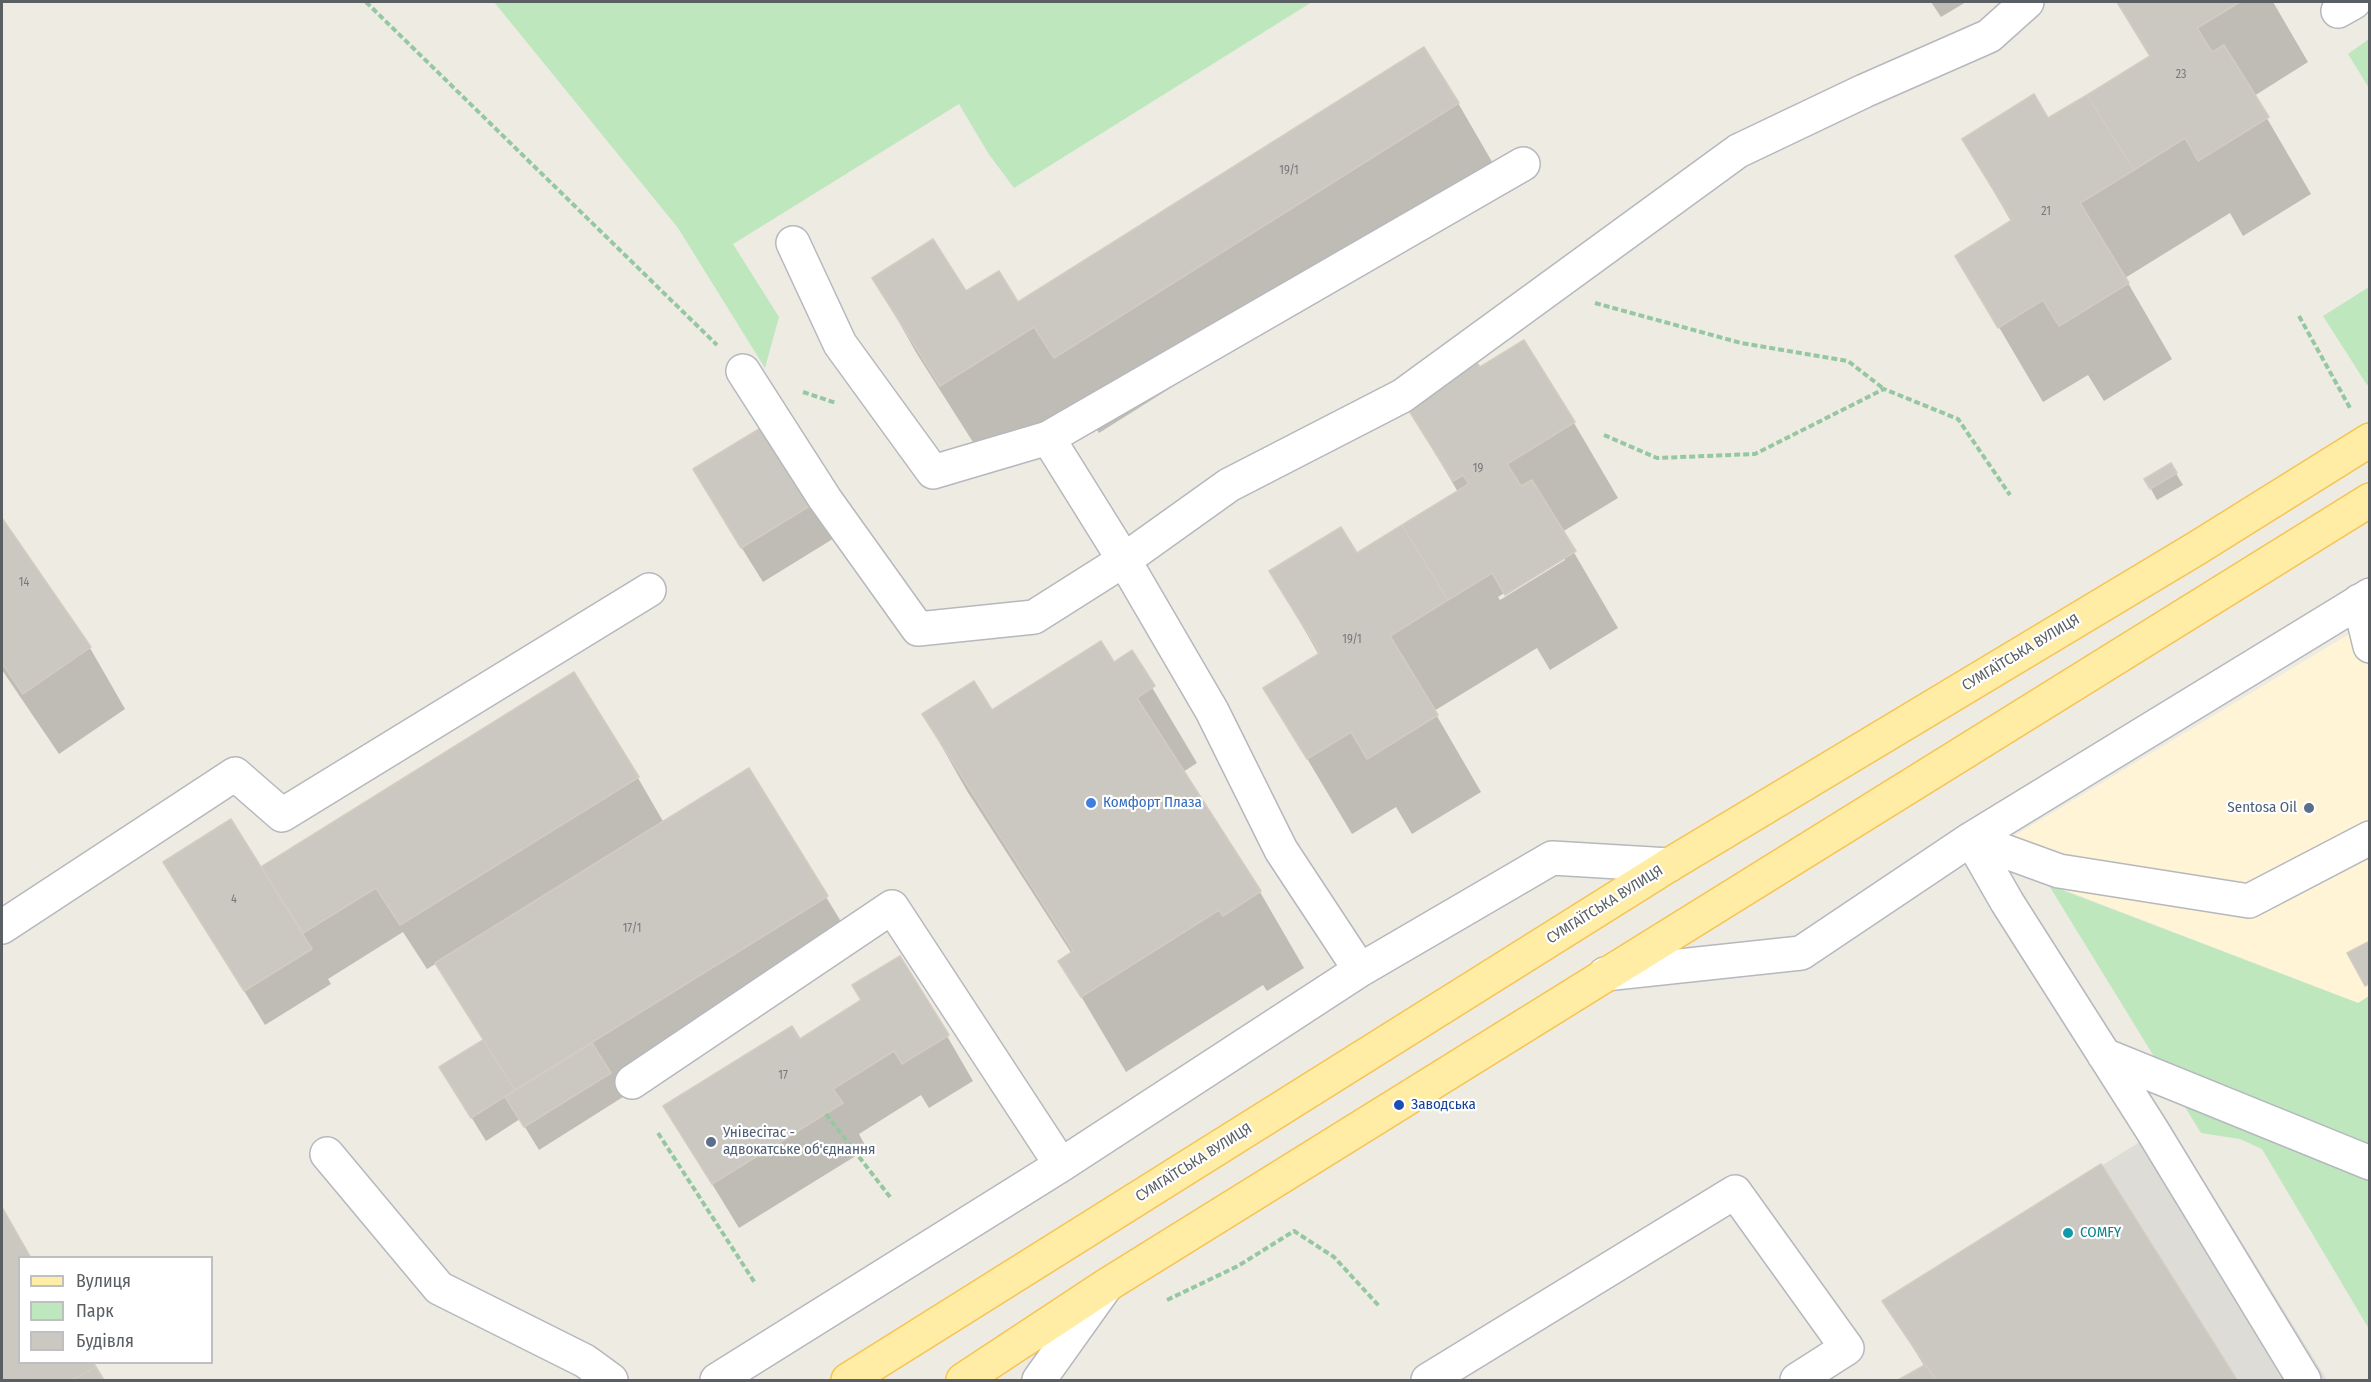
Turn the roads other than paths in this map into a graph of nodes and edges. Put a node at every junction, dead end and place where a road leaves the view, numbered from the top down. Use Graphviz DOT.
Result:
graph roads {
  1 [pos="2027,2"];
  2 [pos="1523,164"];
  3 [pos="793,243"];
  4 [pos="743,371"];
  5 [pos="1048,438"];
  6 [pos="2370,440"];
  7 [pos="2370,500"];
  8 [pos="1125,560"];
  9 [pos="649,590"];
  10 [pos="2364,598"];
  11 [pos="2370,646"];
  12 [pos="2370,838"];
  13 [pos="1971,839"];
  14 [pos="1669,865"];
  15 [pos="2,927"];
  16 [pos="1360,970"];
  17 [pos="1605,974"];
  18 [pos="2104,1054"];
  19 [pos="632,1082"];
  20 [pos="327,1154"];
  21 [pos="2370,1163"];
  22 [pos="1060,1165"];
  23 [pos="1107,1285"];
  24 [pos="611,1380"];
  25 [pos="717,1380"];
  26 [pos="848,1380"];
  27 [pos="963,1380"];
  28 [pos="1039,1380"];
  29 [pos="1428,1380"];
  30 [pos="1797,1380"];
  31 [pos="2304,1380"];
  1 -- 8 [label="lane"];
  2 -- 5 [label="lane"];
  3 -- 5 [label="lane"];
  4 -- 8 [label="lane"];
  5 -- 8 [label="lane"];
  6 -- 14 [label="main road, СУМГАЇТСЬКА ВУЛИЦЯ"];
  7 -- 17 [label="main road"];
  8 -- 16 [label="lane"];
  9 -- 15 [label="lane"];
  10 -- 11 [label="lane"];
  10 -- 13 [label="lane"];
  12 -- 13 [label="lane"];
  13 -- 17 [label="lane"];
  13 -- 18 [label="lane"];
  14 -- 16 [label="lane"];
  14 -- 26 [label="main road, СУМГАЇТСЬКА ВУЛИЦЯ"];
  16 -- 22 [label="lane"];
  17 -- 23 [label="main road"];
  18 -- 21 [label="lane"];
  18 -- 31 [label="lane"];
  19 -- 22 [label="lane"];
  20 -- 24 [label="lane"];
  22 -- 25 [label="lane"];
  23 -- 27 [label="main road"];
  23 -- 28 [label="lane"];
  29 -- 30 [label="lane"];
}
